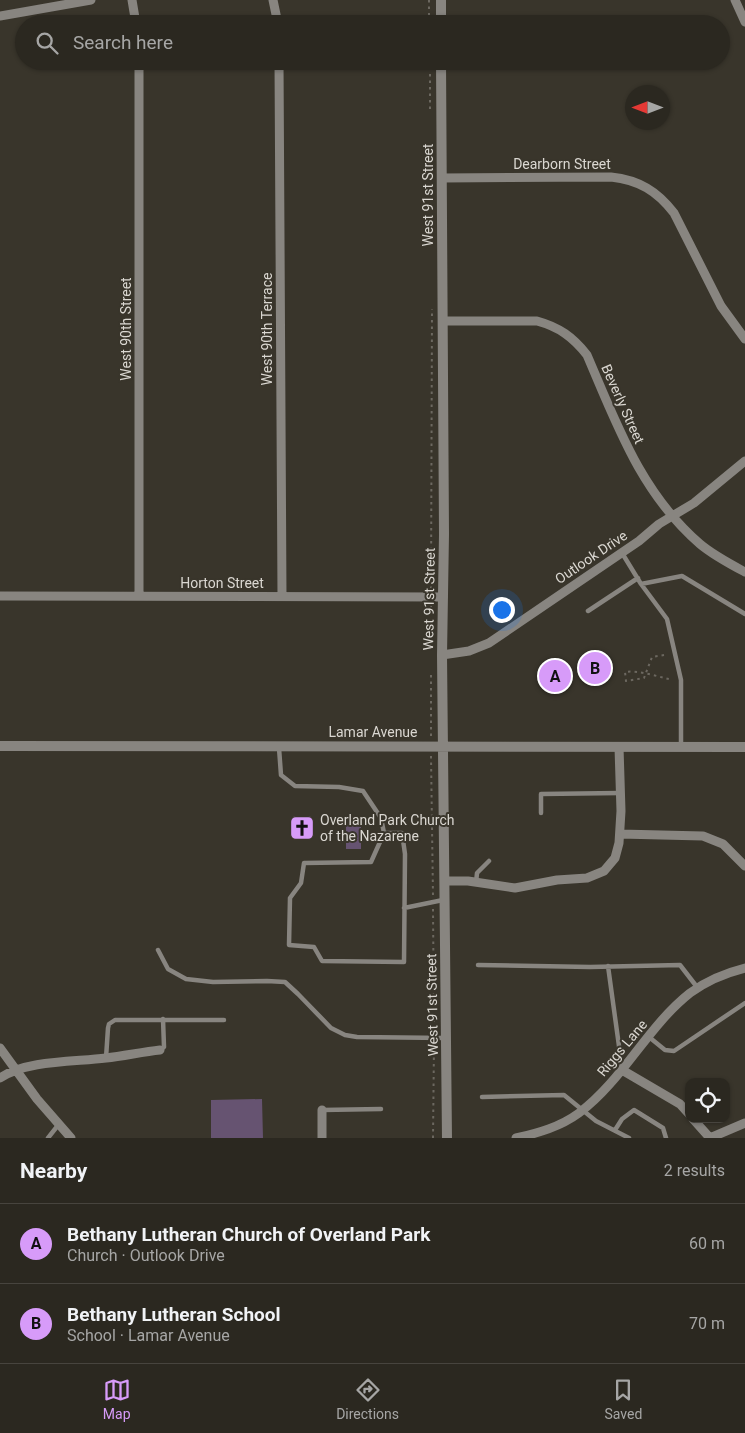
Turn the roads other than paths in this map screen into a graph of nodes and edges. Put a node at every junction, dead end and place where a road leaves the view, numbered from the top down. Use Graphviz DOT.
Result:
graph roads {
  1 [pos="91,0"];
  2 [pos="132,0"];
  3 [pos="273,0"];
  4 [pos="441,0"];
  5 [pos="735,0"];
  6 [pos="134,15"];
  7 [pos="276,15"];
  8 [pos="441,15"];
  9 [pos="0,16"];
  10 [pos="745,22"];
  11 [pos="140,70"];
  12 [pos="279,70"];
  13 [pos="441,70"];
  14 [pos="442,178"];
  15 [pos="443,321"];
  16 [pos="745,339"];
  17 [pos="745,461"];
  18 [pos="674,516"];
  19 [pos="622,553"];
  20 [pos="745,572"];
  21 [pos="638,578"];
  22 [pos="641,584"];
  23 [pos="0,596"];
  24 [pos="138,596"];
  25 [pos="282,596"];
  26 [pos="443,597"];
  27 [pos="588,610"];
  28 [pos="745,614"];
  29 [pos="442,655"];
  30 [pos="0,746"];
  31 [pos="279,746"];
  32 [pos="444,746"];
  33 [pos="619,747"];
  34 [pos="681,747"];
  35 [pos="745,747"];
  36 [pos="620,793"];
  37 [pos="541,813"];
  38 [pos="384,833"];
  39 [pos="620,834"];
  40 [pos="489,861"];
  41 [pos="745,866"];
  42 [pos="444,881"];
  43 [pos="476,883"];
  44 [pos="445,899"];
  45 [pos="404,908"];
  46 [pos="158,950"];
  47 [pos="478,965"];
  48 [pos="608,966"];
  49 [pos="745,968"];
  50 [pos="698,988"];
  51 [pos="745,1004"];
  52 [pos="163,1019"];
  53 [pos="224,1020"];
  54 [pos="649,1037"];
  55 [pos="446,1038"];
  56 [pos="0,1048"];
  57 [pos="160,1050"];
  58 [pos="106,1058"];
  59 [pos="16,1070"];
  60 [pos="622,1070"];
  61 [pos="0,1078"];
  62 [pos="482,1097"];
  63 [pos="382,1109"];
  64 [pos="322,1110"];
  65 [pos="582,1110"];
  66 [pos="685,1110"];
  67 [pos="697,1123"];
  68 [pos="745,1123"];
  69 [pos="59,1124"];
  70 [pos="615,1130"];
  71 [pos="530,1136"];
  72 [pos="48,1138"];
  73 [pos="71,1138"];
  74 [pos="322,1138"];
  75 [pos="447,1138"];
  76 [pos="516,1138"];
  77 [pos="629,1138"];
  78 [pos="666,1138"];
  79 [pos="710,1138"];
  1 -- 9 [label="street"];
  2 -- 6 [label="street"];
  3 -- 7 [label="street"];
  4 -- 8 [label="street"];
  5 -- 10 [label="street"];
  11 -- 24 [label="street, West 90th Street"];
  12 -- 25 [label="street, West 90th Terrace"];
  13 -- 14 [label="street, West 91st Street"];
  14 -- 15 [label="street, West 91st Street"];
  14 -- 16 [label="street, Dearborn Street"];
  15 -- 18 [label="street, Beverly Street"];
  15 -- 26 [label="street, West 91st Street"];
  17 -- 18 [label="street, Outlook Drive"];
  18 -- 19 [label="street, Outlook Drive"];
  18 -- 20 [label="street, Beverly Street"];
  19 -- 21 [label="lane"];
  19 -- 29 [label="street, Outlook Drive"];
  21 -- 22 [label="lane"];
  21 -- 27 [label="lane"];
  22 -- 28 [label="lane"];
  22 -- 34 [label="lane"];
  23 -- 24 [label="street, Horton Street"];
  24 -- 25 [label="street, Horton Street"];
  25 -- 26 [label="street, Horton Street"];
  26 -- 29 [label="street, West 91st Street"];
  29 -- 32 [label="street, West 91st Street"];
  30 -- 31 [label="street, Lamar Avenue"];
  31 -- 32 [label="street, Lamar Avenue"];
  31 -- 38 [label="lane"];
  32 -- 33 [label="street, Lamar Avenue"];
  32 -- 42 [label="street, West 91st Street"];
  33 -- 34 [label="street, Lamar Avenue"];
  33 -- 36 [label="street"];
  34 -- 35 [label="street, Lamar Avenue"];
  36 -- 37 [label="lane"];
  36 -- 39 [label="street"];
  38 -- 45 [label="lane"];
  38 -- 45 [label="lane"];
  39 -- 41 [label="street"];
  39 -- 43 [label="street"];
  40 -- 43 [label="lane"];
  42 -- 43 [label="street"];
  42 -- 44 [label="street, West 91st Street"];
  44 -- 45 [label="lane"];
  44 -- 55 [label="street, West 91st Street"];
  46 -- 55 [label="lane"];
  47 -- 48 [label="lane"];
  48 -- 50 [label="lane"];
  48 -- 60 [label="lane"];
  49 -- 50 [label="street, Riggs Lane"];
  50 -- 54 [label="street, Riggs Lane"];
  51 -- 54 [label="lane"];
  52 -- 53 [label="lane"];
  52 -- 57 [label="lane"];
  52 -- 58 [label="lane"];
  54 -- 60 [label="street, Riggs Lane"];
  55 -- 75 [label="street, West 91st Street"];
  56 -- 59 [label="street"];
  57 -- 58 [label="street"];
  58 -- 59 [label="street"];
  59 -- 61 [label="street"];
  59 -- 69 [label="street"];
  60 -- 65 [label="street, Riggs Lane"];
  60 -- 66 [label="street"];
  62 -- 65 [label="lane"];
  63 -- 64 [label="lane"];
  64 -- 74 [label="street"];
  65 -- 70 [label="lane"];
  65 -- 71 [label="street, Riggs Lane"];
  67 -- 79 [label="street"];
  68 -- 79 [label="street"];
  69 -- 72 [label="lane"];
  69 -- 73 [label="street"];
  70 -- 77 [label="lane"];
  70 -- 78 [label="lane"];
  71 -- 76 [label="street, Riggs Lane"];
}
